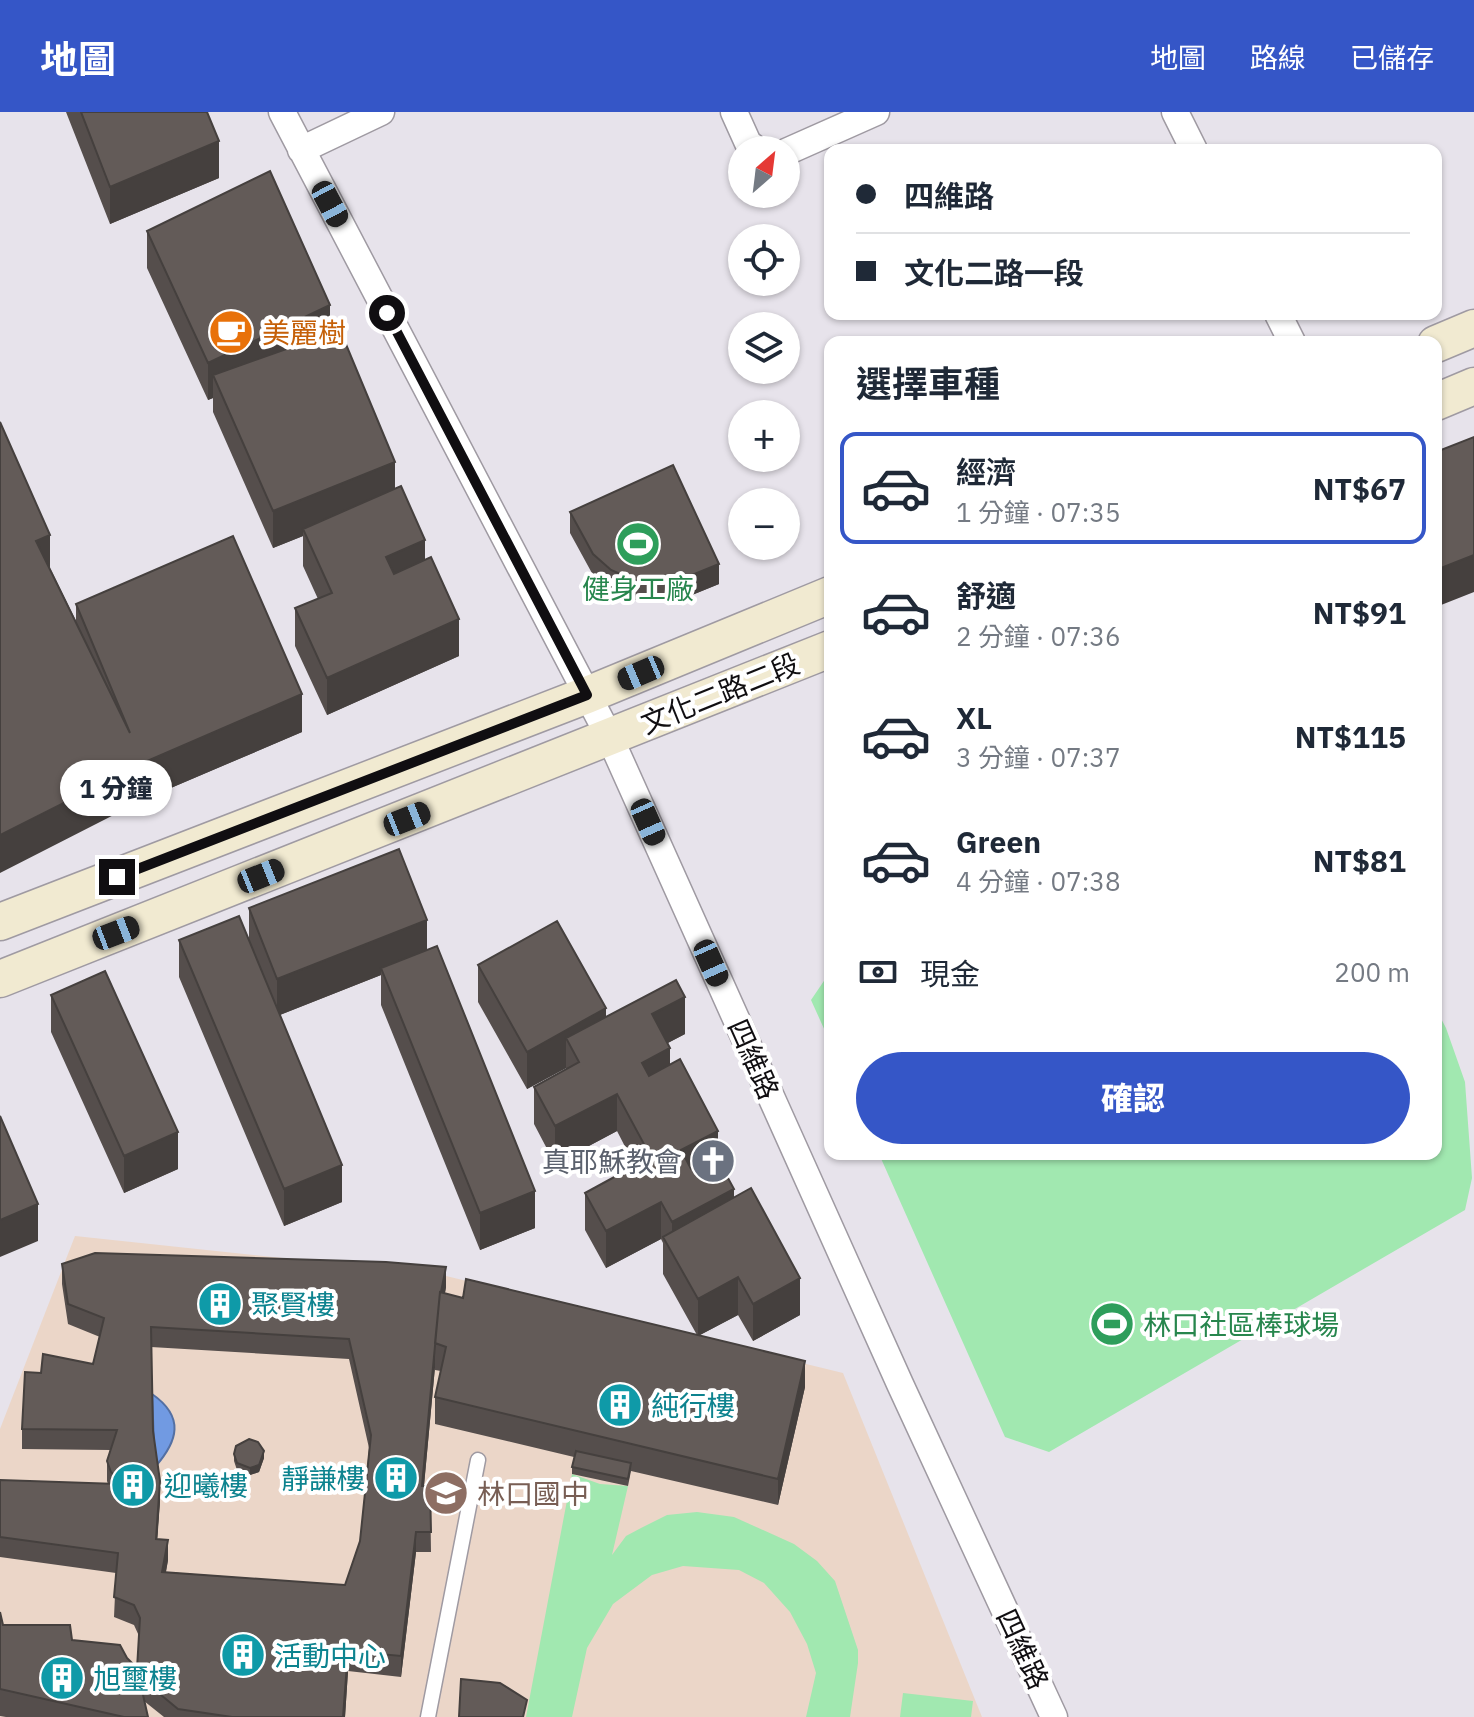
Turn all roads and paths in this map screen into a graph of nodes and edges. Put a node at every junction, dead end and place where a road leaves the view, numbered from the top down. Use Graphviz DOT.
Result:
graph roads {
  1 [pos="282,112"];
  2 [pos="381,112"];
  3 [pos="734,112"];
  4 [pos="876,112"];
  5 [pos="1175,112"];
  6 [pos="745,136"];
  7 [pos="1191,144"];
  8 [pos="800,146"];
  9 [pos="301,150"];
  10 [pos="1474,328"];
  11 [pos="1442,341"];
  12 [pos="1474,386"];
  13 [pos="1442,399"];
  14 [pos="824,597"];
  15 [pos="824,651"];
  16 [pos="587,695"];
  17 [pos="610,738"];
  18 [pos="0,922"];
  19 [pos="0,979"];
  20 [pos="478,1460"];
  21 [pos="428,1717"];
  22 [pos="1054,1717"];
  1 -- 9 [label="street, 四維路"];
  2 -- 9 [label="street"];
  3 -- 6 [label="street"];
  4 -- 8 [label="street"];
  5 -- 7 [label="street"];
  9 -- 16 [label="street, 四維路"];
  10 -- 11 [label="street"];
  12 -- 13 [label="street"];
  14 -- 16 [label="street, 文化二路二段"];
  15 -- 17 [label="street, 文化二路二段"];
  16 -- 17 [label="street, 四維路"];
  16 -- 18 [label="street, 文化二路二段"];
  17 -- 19 [label="street, 文化二路二段"];
  17 -- 22 [label="street, 四維路"];
  20 -- 21 [label="lane"];
}
